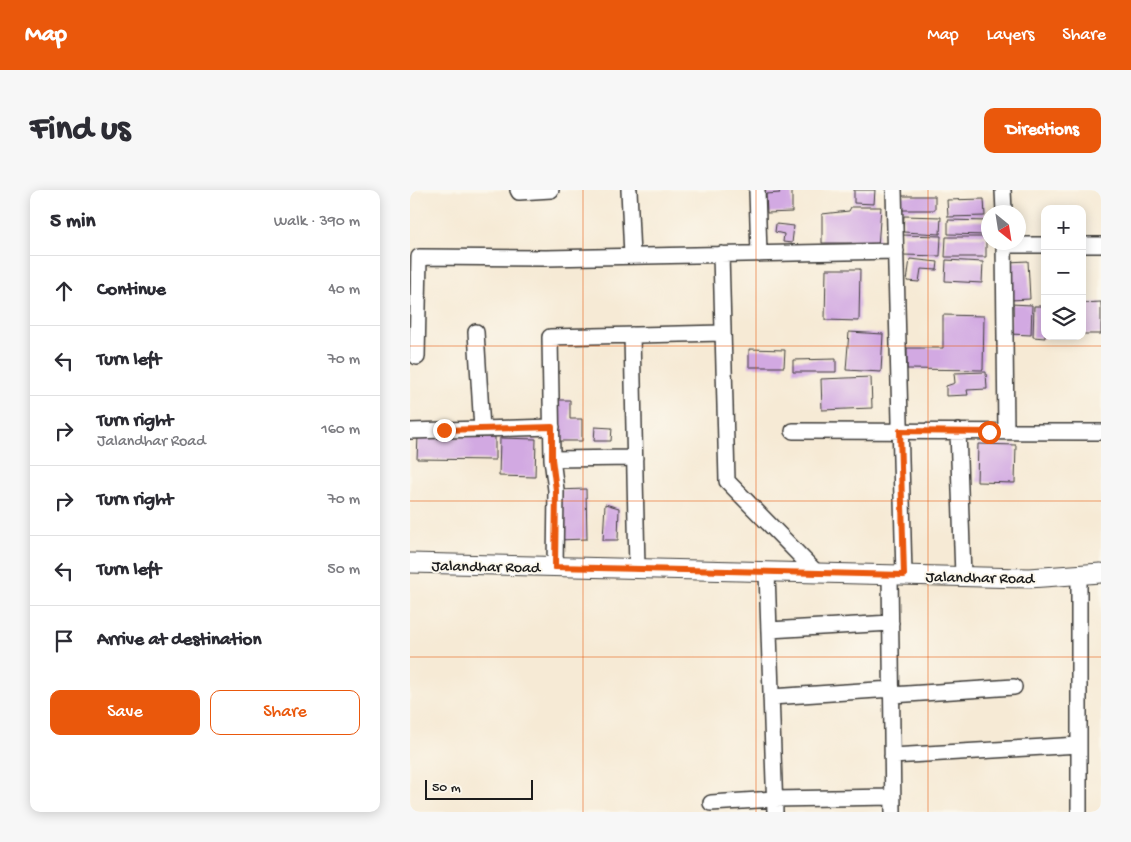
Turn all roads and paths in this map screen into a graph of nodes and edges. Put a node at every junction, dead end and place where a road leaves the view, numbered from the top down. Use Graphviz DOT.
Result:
graph roads {
  1 [pos="518,190"];
  2 [pos="551,190"];
  3 [pos="629,190"];
  4 [pos="757,190"];
  5 [pos="894,190"];
  6 [pos="1003,190"];
  7 [pos="1004,205"];
  8 [pos="1026,245"];
  9 [pos="1041,245"];
  10 [pos="1086,245"];
  11 [pos="1101,246"];
  12 [pos="1004,250"];
  13 [pos="896,251"];
  14 [pos="721,254"];
  15 [pos="759,254"];
  16 [pos="632,256"];
  17 [pos="476,332"];
  18 [pos="723,333"];
  19 [pos="632,335"];
  20 [pos="417,357"];
  21 [pos="552,427"];
  22 [pos="482,429"];
  23 [pos="793,430"];
  24 [pos="410,431"];
  25 [pos="900,431"];
  26 [pos="958,431"];
  27 [pos="1006,432"];
  28 [pos="1101,432"];
  29 [pos="634,458"];
  30 [pos="552,459"];
  31 [pos="410,564"];
  32 [pos="555,567"];
  33 [pos="637,569"];
  34 [pos="767,572"];
  35 [pos="817,573"];
  36 [pos="1101,573"];
  37 [pos="897,575"];
  38 [pos="1079,575"];
  39 [pos="964,576"];
  40 [pos="891,623"];
  41 [pos="769,630"];
  42 [pos="1014,687"];
  43 [pos="892,692"];
  44 [pos="771,697"];
  45 [pos="1079,745"];
  46 [pos="892,756"];
  47 [pos="711,803"];
  48 [pos="775,805"];
  49 [pos="893,805"];
  50 [pos="1079,812"];
  1 -- 2 [label="street"];
  3 -- 16 [label="street"];
  4 -- 15 [label="street"];
  5 -- 13 [label="street"];
  6 -- 7 [label="street"];
  8 -- 9 [label="street"];
  10 -- 11 [label="street"];
  12 -- 27 [label="street"];
  13 -- 15 [label="street"];
  13 -- 25 [label="street"];
  14 -- 15 [label="street"];
  14 -- 16 [label="street"];
  14 -- 18 [label="street"];
  16 -- 20 [label="street"];
  17 -- 22 [label="street"];
  18 -- 19 [label="street"];
  18 -- 35 [label="street"];
  19 -- 21 [label="street"];
  19 -- 29 [label="street"];
  21 -- 22 [label="street"];
  21 -- 30 [label="street"];
  22 -- 24 [label="street"];
  23 -- 25 [label="street"];
  25 -- 26 [label="street"];
  25 -- 37 [label="street"];
  26 -- 27 [label="street"];
  26 -- 39 [label="street"];
  27 -- 28 [label="street"];
  29 -- 30 [label="street"];
  29 -- 33 [label="street"];
  30 -- 32 [label="street"];
  31 -- 32 [label="main road, Jalandhar Road"];
  32 -- 33 [label="main road, Jalandhar Road"];
  33 -- 34 [label="main road, Jalandhar Road"];
  34 -- 35 [label="main road, Jalandhar Road"];
  34 -- 41 [label="street"];
  35 -- 37 [label="main road, Jalandhar Road"];
  36 -- 38 [label="main road, Jalandhar Road"];
  37 -- 39 [label="main road, Jalandhar Road"];
  37 -- 40 [label="street"];
  38 -- 39 [label="main road, Jalandhar Road"];
  38 -- 45 [label="street"];
  40 -- 41 [label="street"];
  40 -- 43 [label="street"];
  41 -- 44 [label="street"];
  42 -- 43 [label="street"];
  43 -- 44 [label="street"];
  43 -- 46 [label="street"];
  44 -- 48 [label="street"];
  45 -- 46 [label="street"];
  45 -- 50 [label="street"];
  46 -- 49 [label="street"];
  47 -- 48 [label="street"];
  48 -- 49 [label="street"];
}
